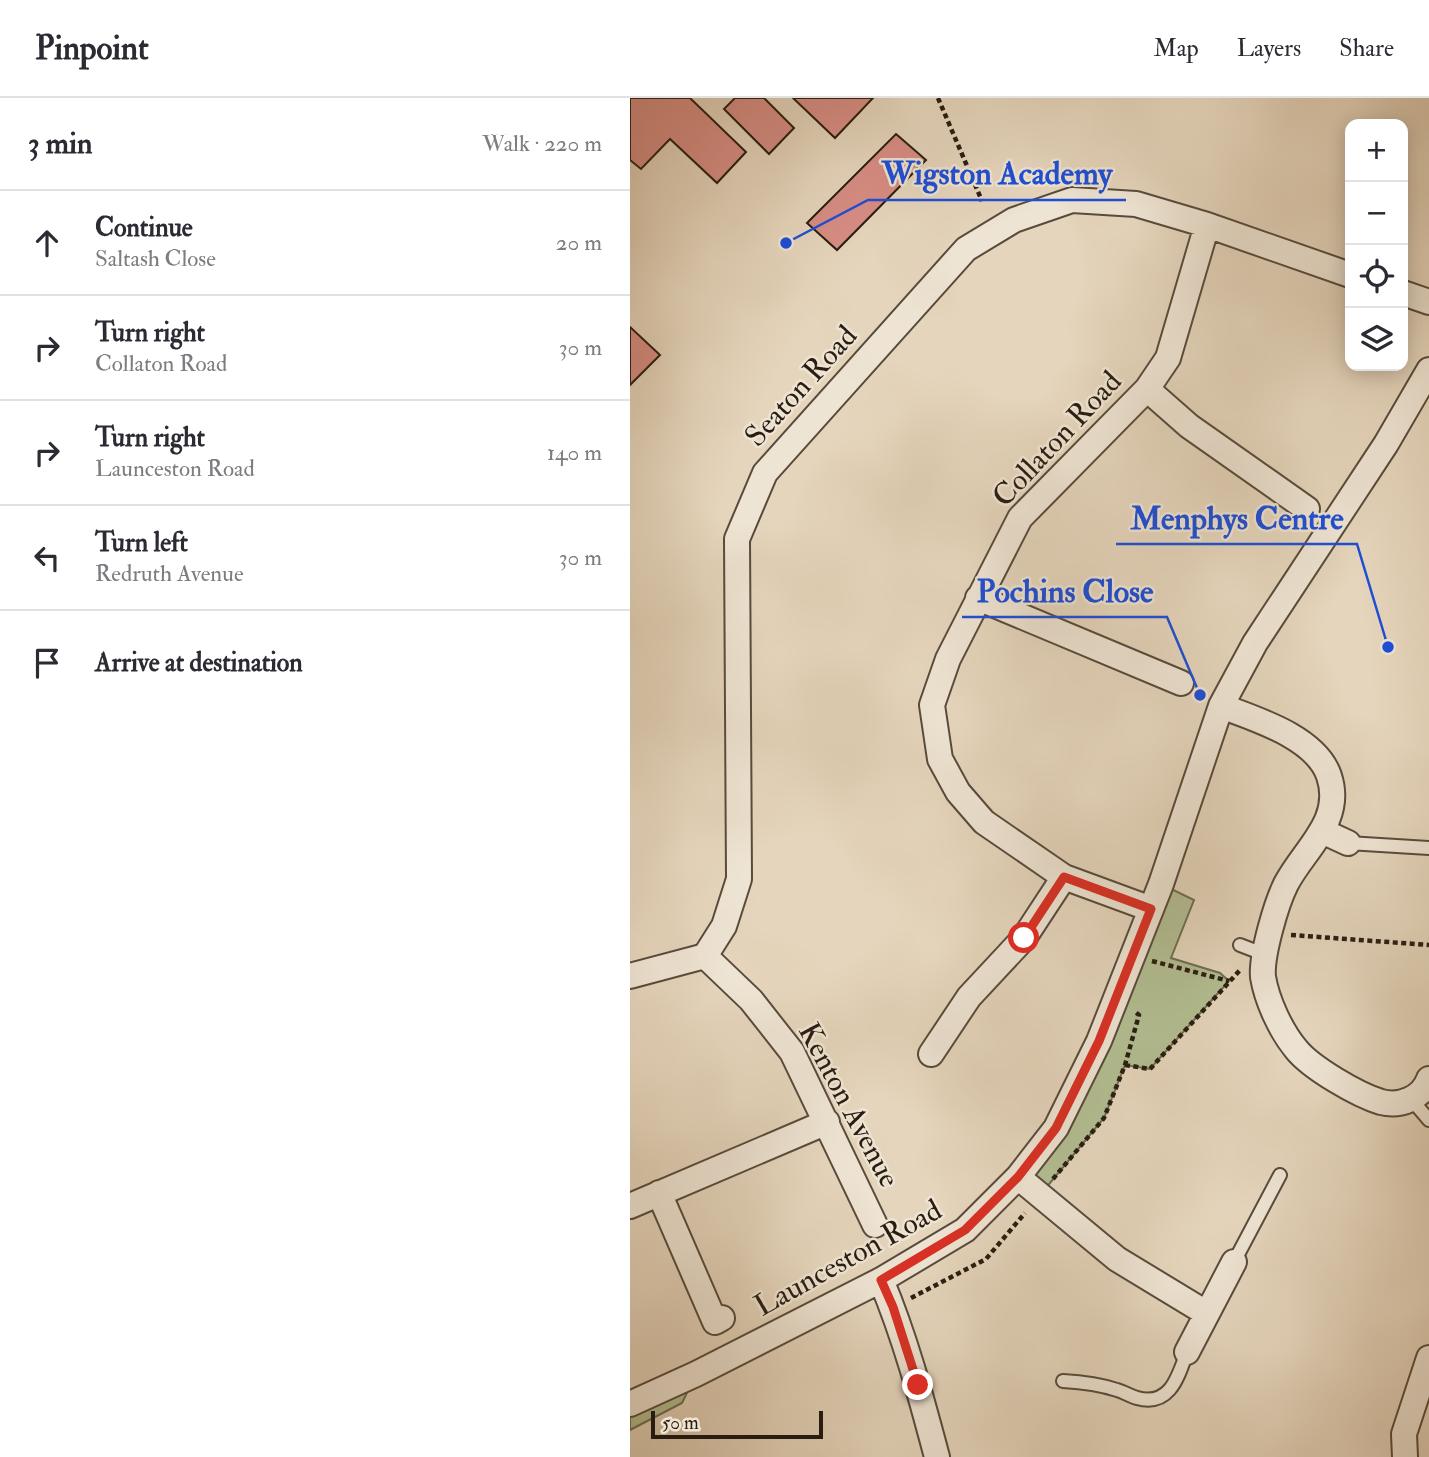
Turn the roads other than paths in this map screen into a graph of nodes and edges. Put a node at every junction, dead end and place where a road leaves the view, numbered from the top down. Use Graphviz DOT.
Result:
graph roads {
  1 [pos="1207,225"];
  2 [pos="1345,273"];
  3 [pos="1408,295"];
  4 [pos="1429,302"];
  5 [pos="1429,370"];
  6 [pos="1147,389"];
  7 [pos="1307,509"];
  8 [pos="978,598"];
  9 [pos="1181,683"];
  10 [pos="1221,706"];
  11 [pos="1322,831"];
  12 [pos="1348,843"];
  13 [pos="1429,848"];
  14 [pos="1064,877"];
  15 [pos="1151,909"];
  16 [pos="1240,945"];
  17 [pos="1266,955"];
  18 [pos="705,956"];
  19 [pos="630,976"];
  20 [pos="931,1054"];
  21 [pos="1429,1079"];
  22 [pos="1412,1100"];
  23 [pos="1429,1120"];
  24 [pos="827,1122"];
  25 [pos="1280,1175"];
  26 [pos="1018,1177"];
  27 [pos="659,1193"];
  28 [pos="630,1206"];
  29 [pos="875,1225"];
  30 [pos="1234,1262"];
  31 [pos="881,1280"];
  32 [pos="1206,1313"];
  33 [pos="712,1324"];
  34 [pos="1187,1352"];
  35 [pos="1429,1358"];
  36 [pos="1063,1381"];
  37 [pos="630,1404"];
  38 [pos="937,1457"];
  39 [pos="1405,1457"];
  1 -- 2 [label="street, Seaton Road"];
  1 -- 6 [label="street, Collaton Road"];
  1 -- 18 [label="street, Seaton Road"];
  3 -- 4 [label="street"];
  5 -- 10 [label="street, Launceston Road"];
  6 -- 7 [label="street"];
  6 -- 8 [label="street, Collaton Road"];
  8 -- 9 [label="street"];
  8 -- 14 [label="street, Collaton Road"];
  10 -- 11 [label="street"];
  10 -- 15 [label="street, Launceston Road"];
  11 -- 12 [label="street"];
  11 -- 17 [label="street"];
  12 -- 13 [label="lane"];
  14 -- 15 [label="street, Collaton Road"];
  14 -- 20 [label="street"];
  15 -- 26 [label="street, Launceston Road"];
  16 -- 17 [label="lane"];
  17 -- 22 [label="street"];
  18 -- 19 [label="street"];
  18 -- 24 [label="street, Kenton Avenue"];
  21 -- 22 [label="street"];
  22 -- 23 [label="lane"];
  24 -- 27 [label="street"];
  24 -- 29 [label="street, Kenton Avenue"];
  25 -- 30 [label="lane"];
  26 -- 31 [label="street, Launceston Road"];
  26 -- 32 [label="street"];
  27 -- 28 [label="street"];
  27 -- 33 [label="street"];
  30 -- 32 [label="street"];
  31 -- 37 [label="street, Launceston Road"];
  31 -- 38 [label="street"];
  32 -- 34 [label="street"];
  34 -- 36 [label="lane"];
  35 -- 39 [label="street"];
}
